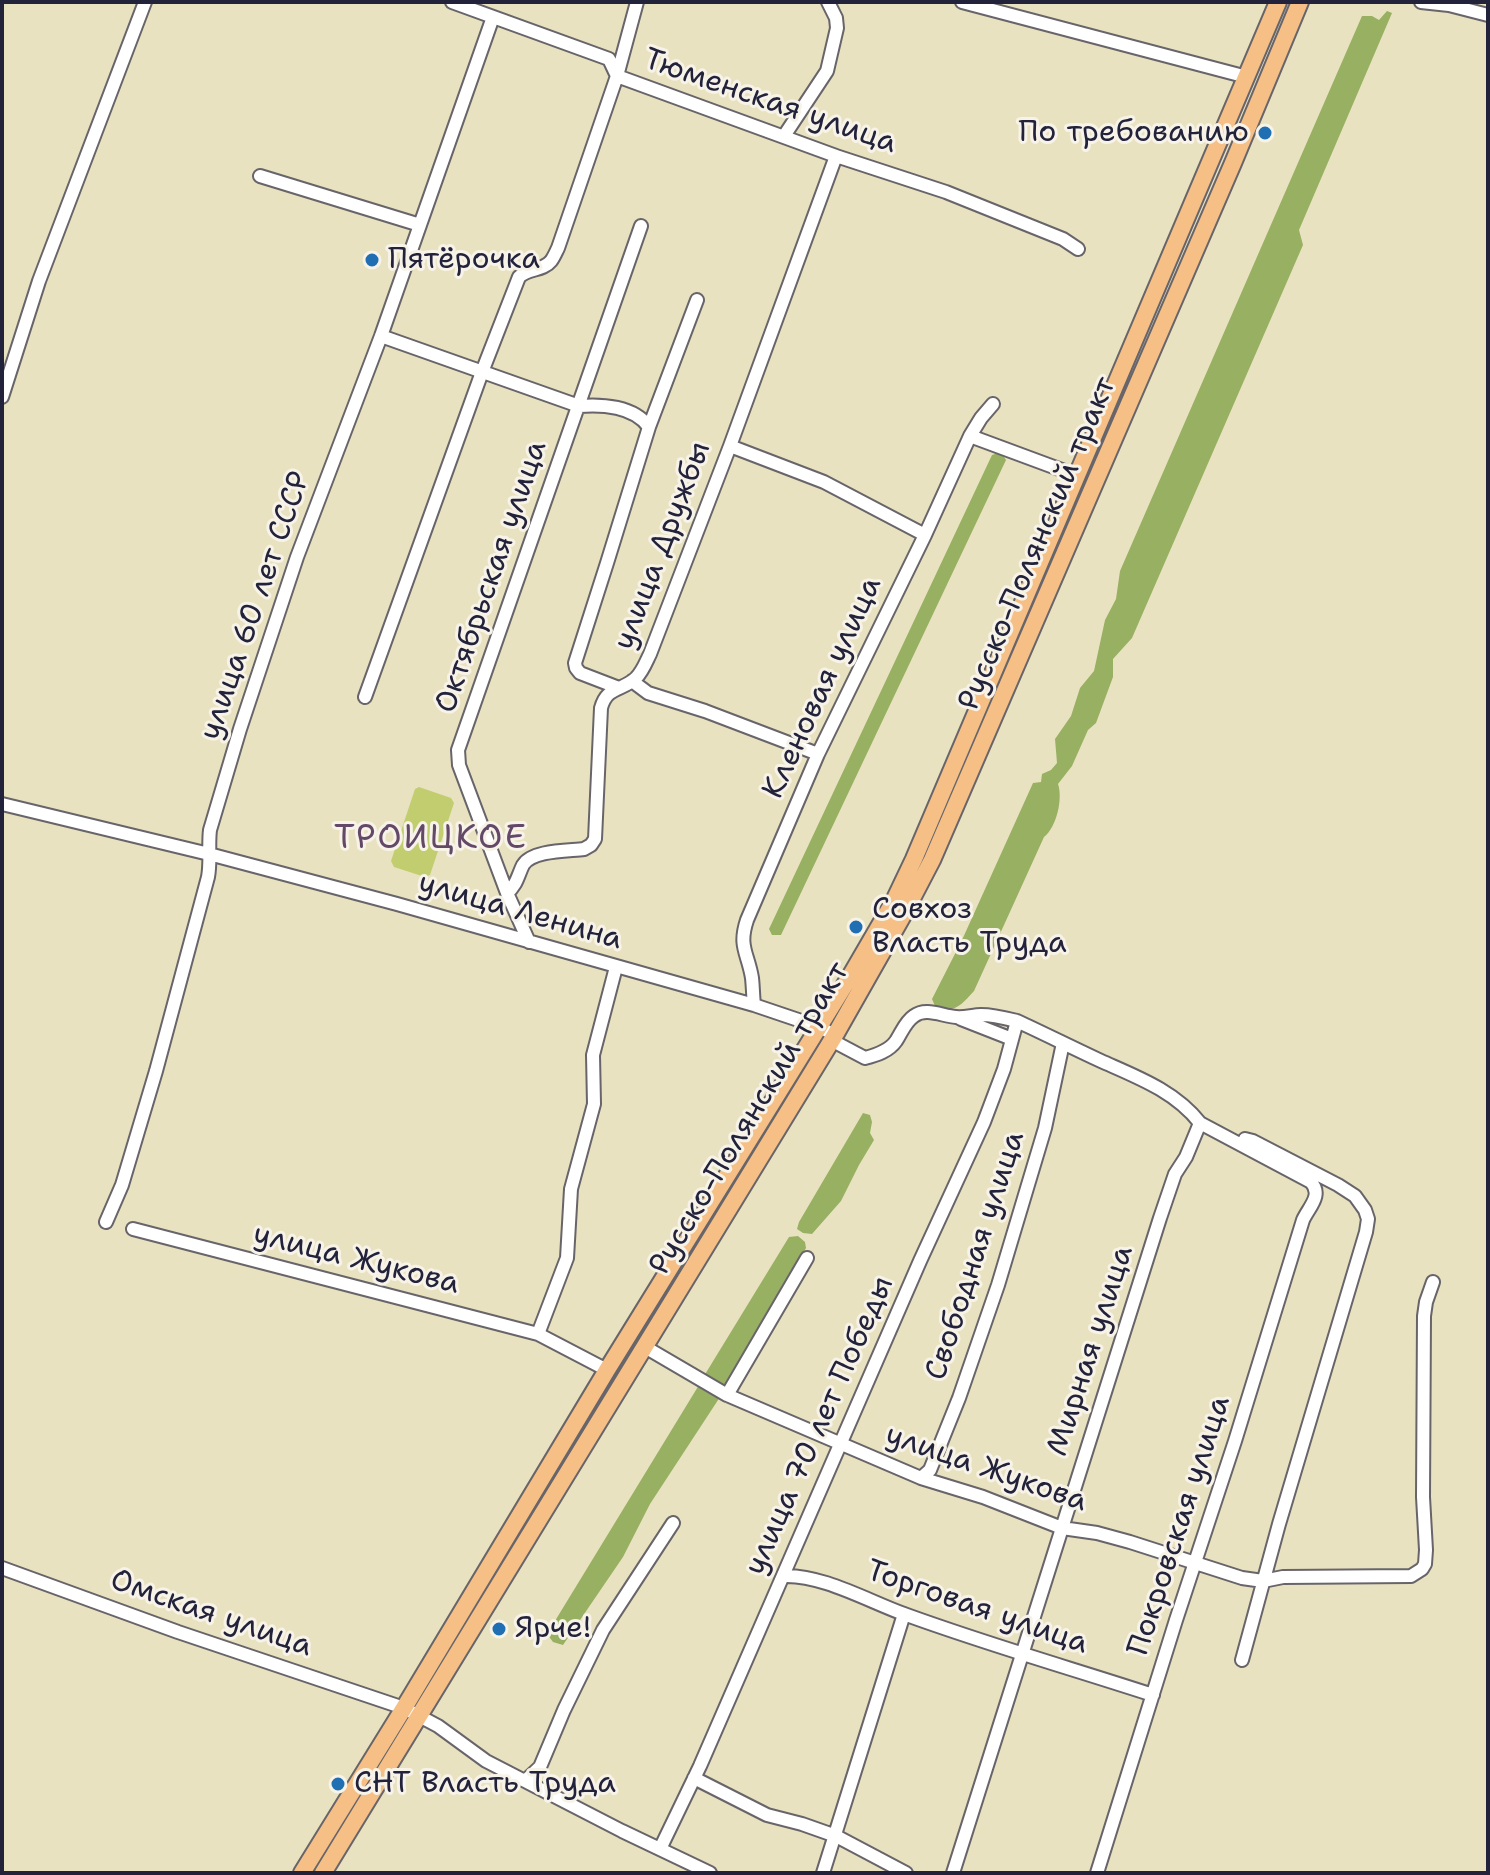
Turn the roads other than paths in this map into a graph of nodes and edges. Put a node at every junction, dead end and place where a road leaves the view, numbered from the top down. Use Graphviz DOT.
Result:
graph roads {
  1 [pos="145,2"];
  2 [pos="452,2"];
  3 [pos="637,2"];
  4 [pos="828,2"];
  5 [pos="962,2"];
  6 [pos="1278,2"];
  7 [pos="1300,2"];
  8 [pos="1421,2"];
  9 [pos="1488,15"];
  10 [pos="493,17"];
  11 [pos="617,76"];
  12 [pos="1247,77"];
  13 [pos="784,136"];
  14 [pos="836,156"];
  15 [pos="260,176"];
  16 [pos="420,225"];
  17 [pos="641,226"];
  18 [pos="1078,249"];
  19 [pos="697,300"];
  20 [pos="381,336"];
  21 [pos="482,372"];
  22 [pos="2,397"];
  23 [pos="993,404"];
  24 [pos="579,406"];
  25 [pos="649,427"];
  26 [pos="970,436"];
  27 [pos="730,446"];
  28 [pos="1078,476"];
  29 [pos="925,535"];
  30 [pos="632,681"];
  31 [pos="619,688"];
  32 [pos="365,697"];
  33 [pos="818,754"];
  34 [pos="2,804"];
  35 [pos="209,854"];
  36 [pos="507,893"];
  37 [pos="529,942"];
  38 [pos="616,967"];
  39 [pos="754,1005"];
  40 [pos="959,1017"];
  41 [pos="1017,1021"];
  42 [pos="819,1027"];
  43 [pos="833,1038"];
  44 [pos="1012,1039"];
  45 [pos="1063,1043"];
  46 [pos="1200,1123"];
  47 [pos="1219,1132"];
  48 [pos="106,1222"];
  49 [pos="133,1229"];
  50 [pos="807,1258"];
  51 [pos="1433,1282"];
  52 [pos="538,1334"];
  53 [pos="645,1347"];
  54 [pos="607,1370"];
  55 [pos="727,1395"];
  56 [pos="840,1445"];
  57 [pos="921,1478"];
  58 [pos="673,1523"];
  59 [pos="1062,1528"];
  60 [pos="1195,1563"];
  61 [pos="2,1568"];
  62 [pos="783,1576"];
  63 [pos="1263,1581"];
  64 [pos="904,1614"];
  65 [pos="1022,1653"];
  66 [pos="1242,1660"];
  67 [pos="1153,1695"];
  68 [pos="404,1708"];
  69 [pos="420,1716"];
  70 [pos="694,1778"];
  71 [pos="525,1781"];
  72 [pos="836,1836"];
  73 [pos="660,1849"];
  74 [pos="302,1873"];
  75 [pos="323,1873"];
  76 [pos="710,1873"];
  77 [pos="823,1873"];
  78 [pos="906,1873"];
  79 [pos="953,1873"];
  80 [pos="1097,1873"];
  1 -- 22 [label="street"];
  2 -- 10 [label="street, Тюменская улица"];
  3 -- 11 [label="street"];
  4 -- 13 [label="street"];
  5 -- 12 [label="street"];
  6 -- 12 [label="main road, Русско-Полянский тракт"];
  7 -- 43 [label="main road, Русско-Полянский тракт"];
  8 -- 9 [label="street"];
  10 -- 11 [label="street, Тюменская улица"];
  10 -- 16 [label="street, улица 60 лет СССР"];
  11 -- 13 [label="street, Тюменская улица"];
  11 -- 21 [label="street"];
  12 -- 28 [label="main road, Русско-Полянский тракт"];
  13 -- 14 [label="street, Тюменская улица"];
  14 -- 18 [label="street, Тюменская улица"];
  14 -- 27 [label="street, улица Дружбы"];
  15 -- 16 [label="street"];
  16 -- 20 [label="street, улица 60 лет СССР"];
  17 -- 24 [label="street, Октябрьская улица"];
  19 -- 25 [label="street"];
  20 -- 21 [label="street"];
  20 -- 35 [label="street, улица 60 лет СССР"];
  21 -- 24 [label="street"];
  21 -- 32 [label="street"];
  23 -- 26 [label="street, Кленовая улица"];
  24 -- 25 [label="street"];
  24 -- 36 [label="street, Октябрьская улица"];
  25 -- 31 [label="street"];
  26 -- 28 [label="street"];
  26 -- 29 [label="street, Кленовая улица"];
  27 -- 29 [label="street"];
  27 -- 30 [label="street, улица Дружбы"];
  28 -- 42 [label="main road, Русско-Полянский тракт"];
  29 -- 33 [label="street, Кленовая улица"];
  30 -- 31 [label="street, улица Дружбы"];
  30 -- 33 [label="street"];
  31 -- 36 [label="street, улица Дружбы"];
  33 -- 39 [label="street, Кленовая улица"];
  34 -- 35 [label="street, улица Ленина"];
  35 -- 37 [label="street, улица Ленина"];
  35 -- 48 [label="street, улица 60 лет СССР"];
  36 -- 37 [label="street, Октябрьская улица"];
  37 -- 38 [label="street, улица Ленина"];
  38 -- 39 [label="street, улица Ленина"];
  38 -- 52 [label="street"];
  39 -- 42 [label="street, улица Ленина"];
  40 -- 41 [label="street"];
  40 -- 43 [label="street, улица Ленина"];
  40 -- 44 [label="street"];
  41 -- 44 [label="street, улица 70 лет Победы"];
  41 -- 45 [label="street"];
  42 -- 43 [label="street, улица Ленина"];
  42 -- 54 [label="main road, Русско-Полянский тракт"];
  43 -- 53 [label="main road, Русско-Полянский тракт"];
  44 -- 56 [label="street, улица 70 лет Победы"];
  45 -- 46 [label="street"];
  45 -- 57 [label="street, Свободная улица"];
  46 -- 47 [label="street"];
  46 -- 59 [label="street, Мирная улица"];
  47 -- 60 [label="street, Покровская улица"];
  47 -- 63 [label="street"];
  49 -- 52 [label="street, улица Жукова"];
  50 -- 55 [label="street"];
  51 -- 63 [label="street, улица Жукова"];
  52 -- 54 [label="street, улица Жукова"];
  53 -- 55 [label="street, улица Жукова"];
  53 -- 69 [label="main road, Русско-Полянский тракт"];
  54 -- 68 [label="main road, Русско-Полянский тракт"];
  55 -- 56 [label="street, улица Жукова"];
  56 -- 57 [label="street, улица Жукова"];
  56 -- 62 [label="street, улица 70 лет Победы"];
  57 -- 59 [label="street, улица Жукова"];
  58 -- 71 [label="street"];
  59 -- 60 [label="street, улица Жукова"];
  59 -- 65 [label="street, Мирная улица"];
  60 -- 63 [label="street, улица Жукова"];
  60 -- 67 [label="street, Покровская улица"];
  61 -- 68 [label="street, Омская улица"];
  62 -- 64 [label="street, Торговая улица"];
  62 -- 70 [label="street, улица 70 лет Победы"];
  63 -- 66 [label="street"];
  64 -- 65 [label="street, Торговая улица"];
  64 -- 72 [label="street"];
  65 -- 67 [label="street, Торговая улица"];
  65 -- 79 [label="street, Мирная улица"];
  67 -- 80 [label="street, Покровская улица"];
  68 -- 69 [label="street, Омская улица"];
  68 -- 74 [label="main road, Русско-Полянский тракт"];
  69 -- 71 [label="street, Омская улица"];
  69 -- 75 [label="main road, Русско-Полянский тракт"];
  70 -- 72 [label="street"];
  70 -- 73 [label="street, улица 70 лет Победы"];
  71 -- 73 [label="street, Омская улица"];
  72 -- 77 [label="street"];
  72 -- 78 [label="street"];
  73 -- 76 [label="street, Омская улица"];
}
